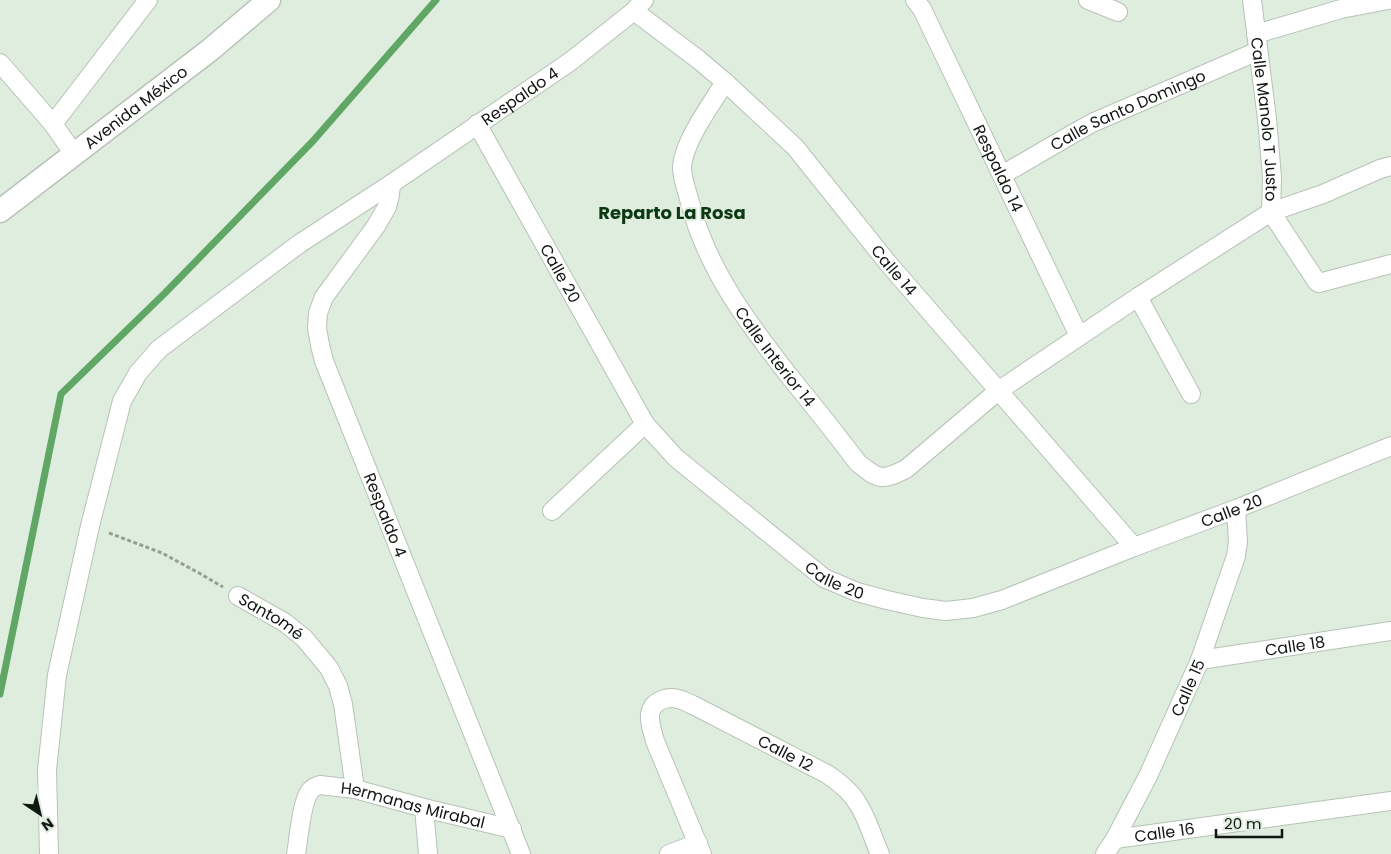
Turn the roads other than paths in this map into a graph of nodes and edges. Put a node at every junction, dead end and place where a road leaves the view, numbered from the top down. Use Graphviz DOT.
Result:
graph roads {
  1 [pos="148,0"];
  2 [pos="269,0"];
  3 [pos="915,0"];
  4 [pos="1088,0"];
  5 [pos="1252,0"];
  6 [pos="1388,0"];
  7 [pos="640,6"];
  8 [pos="1118,12"];
  9 [pos="1257,43"];
  10 [pos="0,63"];
  11 [pos="725,82"];
  12 [pos="53,124"];
  13 [pos="477,124"];
  14 [pos="74,154"];
  15 [pos="1391,166"];
  16 [pos="1002,175"];
  17 [pos="391,184"];
  18 [pos="0,211"];
  19 [pos="1271,212"];
  20 [pos="1391,264"];
  21 [pos="1138,297"];
  22 [pos="1079,336"];
  23 [pos="998,391"];
  24 [pos="1191,394"];
  25 [pos="645,424"];
  26 [pos="1391,446"];
  27 [pos="1236,509"];
  28 [pos="552,511"];
  29 [pos="1134,547"];
  30 [pos="238,596"];
  31 [pos="1391,631"];
  32 [pos="1200,660"];
  33 [pos="355,789"];
  34 [pos="1391,801"];
  35 [pos="424,808"];
  36 [pos="512,829"];
  37 [pos="1115,839"];
  38 [pos="700,848"];
  39 [pos="49,854"];
  40 [pos="296,854"];
  41 [pos="428,854"];
  42 [pos="521,854"];
  43 [pos="669,854"];
  44 [pos="880,854"];
  45 [pos="1106,854"];
  1 -- 12 [label="street"];
  2 -- 14 [label="street, Avenida México"];
  3 -- 16 [label="street, Respaldo 14"];
  4 -- 8 [label="street"];
  5 -- 9 [label="street, Calle Manolo T Justo"];
  6 -- 9 [label="street, Calle Santo Domingo"];
  7 -- 11 [label="street, Calle 14"];
  7 -- 13 [label="street, Respaldo 4"];
  9 -- 16 [label="street, Calle Santo Domingo"];
  9 -- 19 [label="street, Calle Manolo T Justo"];
  10 -- 12 [label="street"];
  11 -- 23 [label="street, Calle 14"];
  11 -- 23 [label="street, Calle Interior 14"];
  12 -- 14 [label="street"];
  13 -- 17 [label="street, Respaldo 4"];
  13 -- 25 [label="street, Calle 20"];
  14 -- 18 [label="street, Avenida México"];
  15 -- 19 [label="street, Calle Interior 14"];
  16 -- 22 [label="street, Respaldo 14"];
  17 -- 36 [label="street, Respaldo 4"];
  17 -- 39 [label="street, Respaldo 4"];
  19 -- 20 [label="street, Calle Manolo T Justo"];
  19 -- 21 [label="street, Calle Interior 14"];
  21 -- 22 [label="street, Calle Interior 14"];
  21 -- 24 [label="street"];
  22 -- 23 [label="street, Calle Interior 14"];
  23 -- 29 [label="street, Calle 14"];
  25 -- 28 [label="street"];
  25 -- 29 [label="street, Calle 20"];
  26 -- 27 [label="street, Calle 20"];
  27 -- 29 [label="street, Calle 20"];
  27 -- 32 [label="street, Calle 15"];
  30 -- 33 [label="street, Santomé"];
  31 -- 32 [label="street, Calle 18"];
  32 -- 37 [label="street, Calle 15"];
  33 -- 35 [label="street, Hermanas Mirabal"];
  33 -- 40 [label="street, Hermanas Mirabal"];
  34 -- 37 [label="street, Calle 16"];
  35 -- 36 [label="street, Hermanas Mirabal"];
  35 -- 41 [label="street"];
  36 -- 42 [label="street, Respaldo 4"];
  37 -- 45 [label="street, Calle 15"];
  38 -- 43 [label="street"];
  38 -- 44 [label="street, Calle 12"];
}
